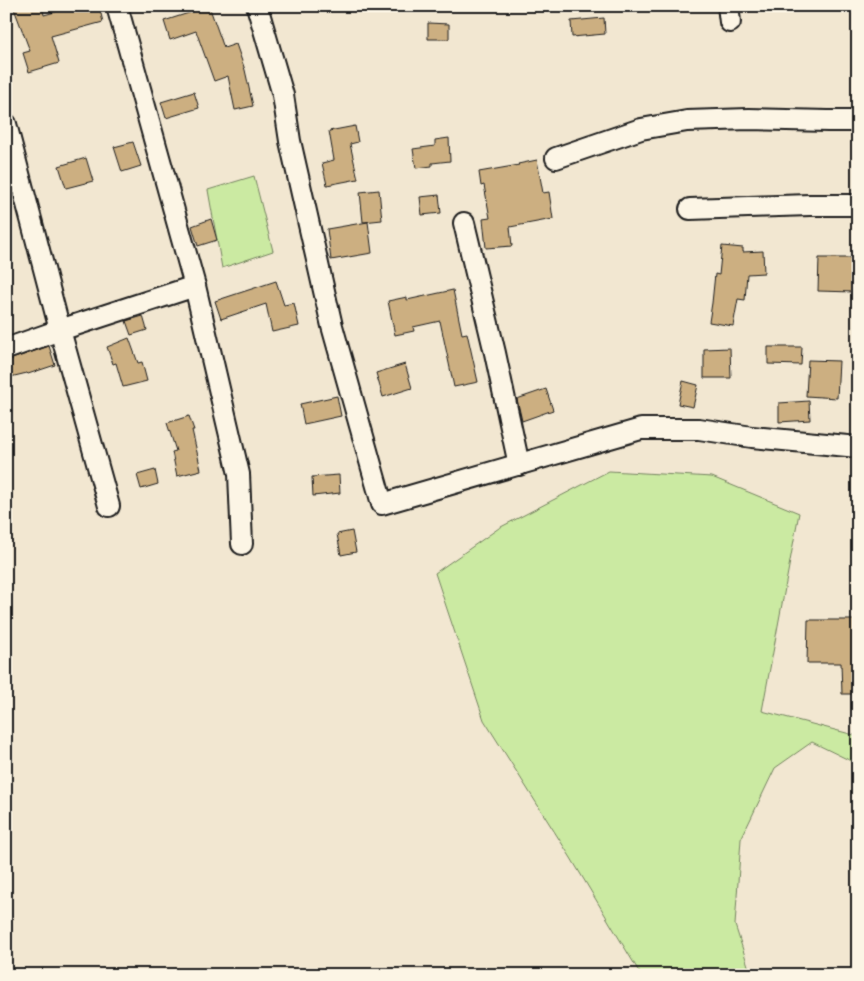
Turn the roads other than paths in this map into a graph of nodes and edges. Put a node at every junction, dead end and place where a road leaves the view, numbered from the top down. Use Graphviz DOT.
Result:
graph roads {
  1 [pos="117,6"];
  2 [pos="257,6"];
  3 [pos="858,121"];
  4 [pos="6,124"];
  5 [pos="556,158"];
  6 [pos="858,205"];
  7 [pos="690,209"];
  8 [pos="464,223"];
  9 [pos="195,286"];
  10 [pos="60,330"];
  11 [pos="6,349"];
  12 [pos="858,447"];
  13 [pos="519,464"];
  14 [pos="109,506"];
  15 [pos="242,544"];
  1 -- 9 [label="street"];
  2 -- 13 [label="street"];
  3 -- 5 [label="street"];
  4 -- 10 [label="street"];
  6 -- 7 [label="street"];
  8 -- 13 [label="street"];
  9 -- 10 [label="street"];
  9 -- 15 [label="street"];
  10 -- 11 [label="street"];
  10 -- 14 [label="street"];
  12 -- 13 [label="street"];
}
